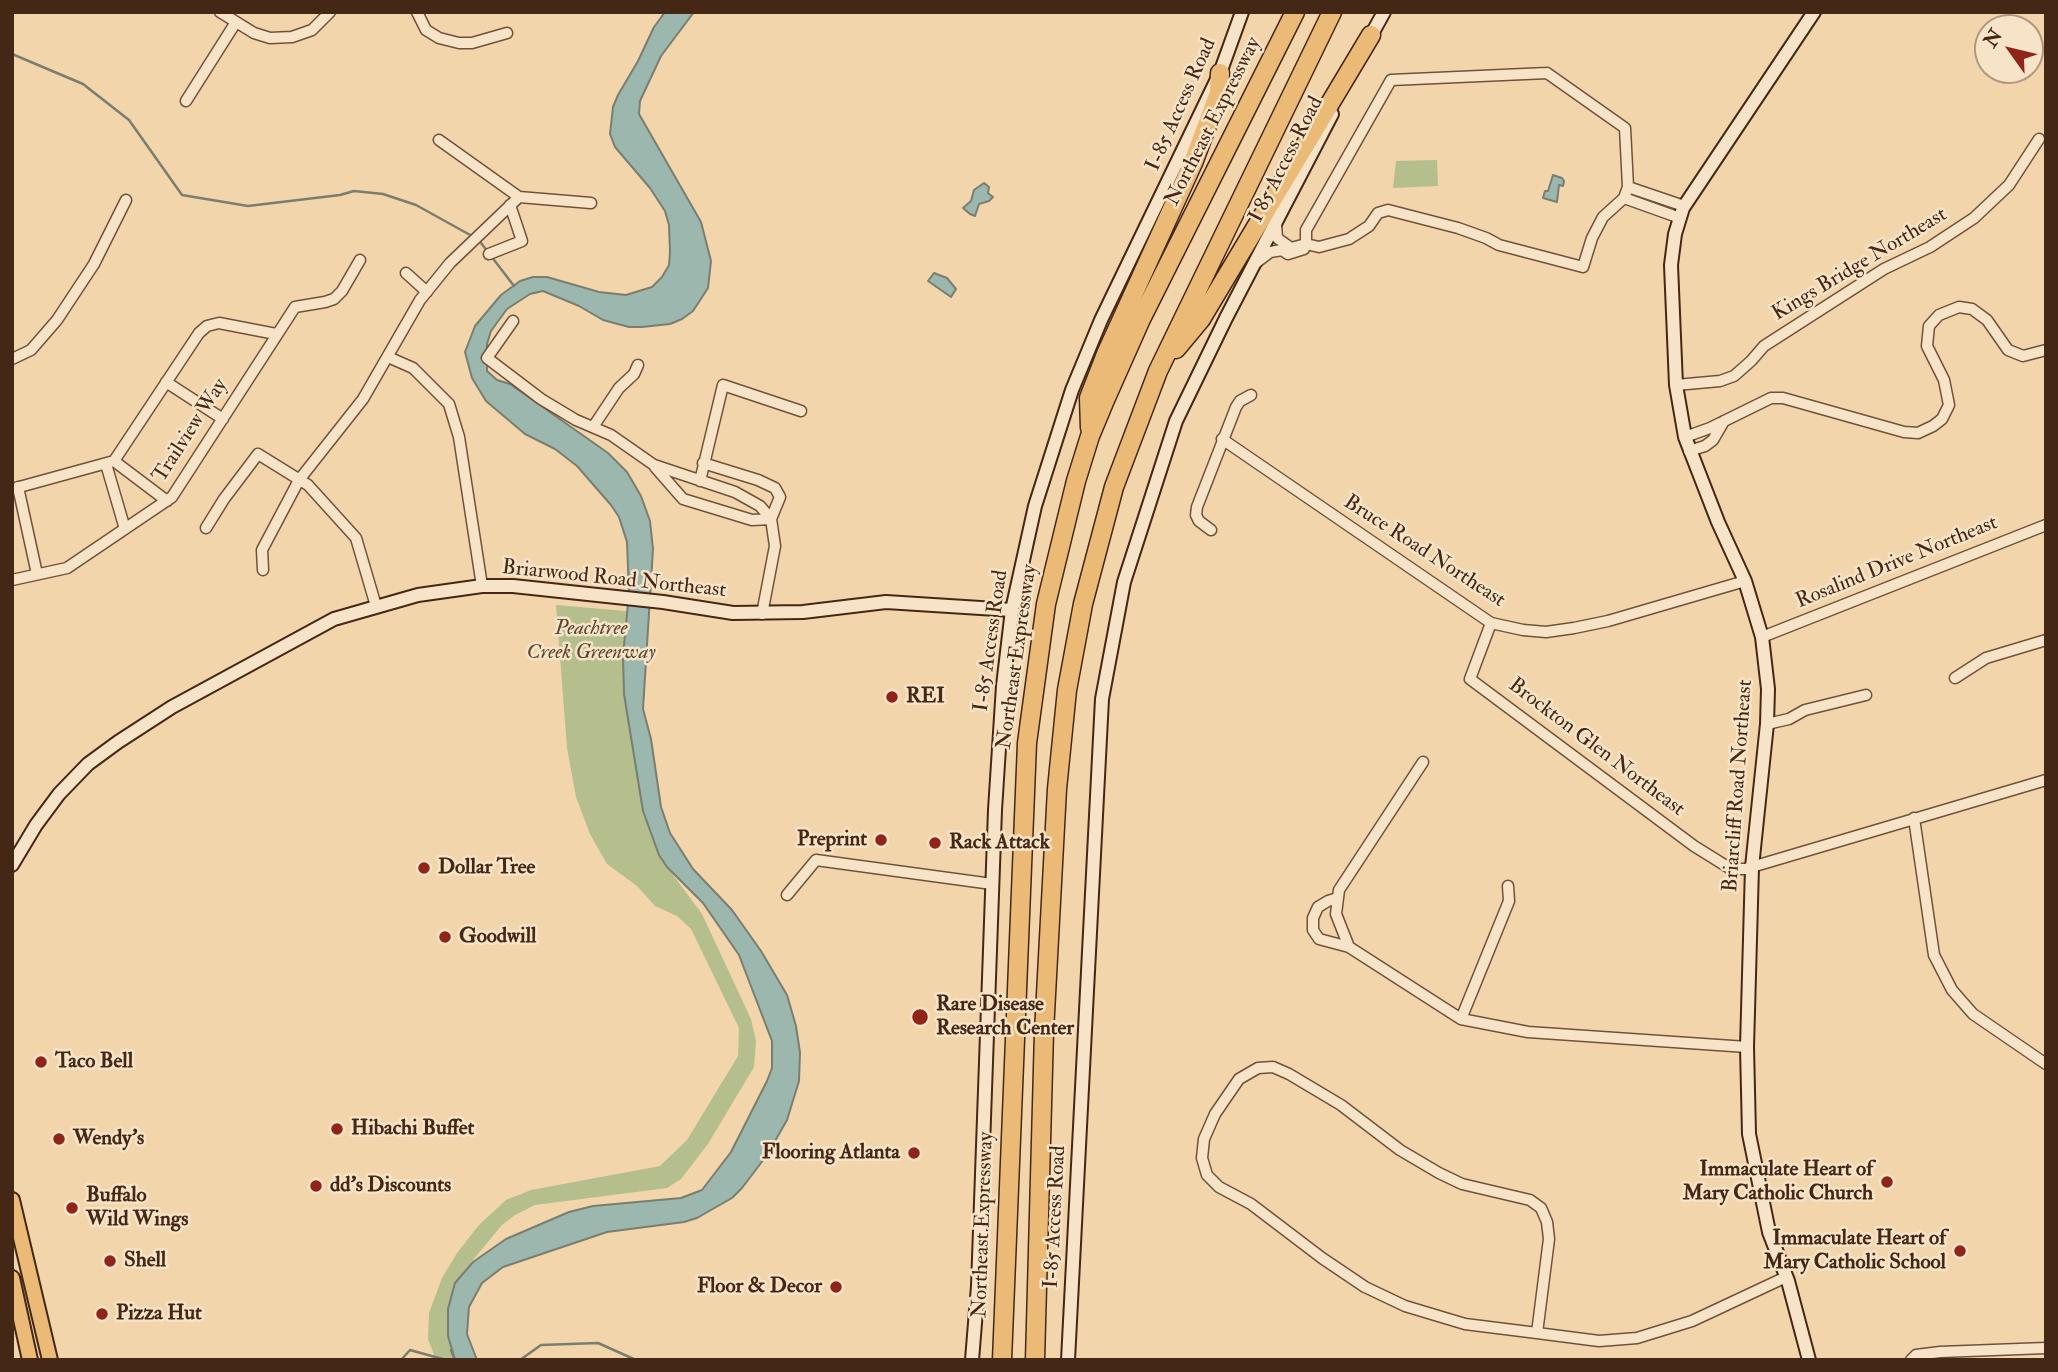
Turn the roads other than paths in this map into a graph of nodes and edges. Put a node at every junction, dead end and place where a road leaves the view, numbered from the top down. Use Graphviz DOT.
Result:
graph roads {
  1 [pos="220,12"];
  2 [pos="330,12"];
  3 [pos="417,12"];
  4 [pos="1242,12"];
  5 [pos="1295,12"];
  6 [pos="1332,12"];
  7 [pos="1384,12"];
  8 [pos="1814,12"];
  9 [pos="236,23"];
  10 [pos="507,33"];
  11 [pos="1371,35"];
  12 [pos="1220,73"];
  13 [pos="186,101"];
  14 [pos="2039,139"];
  15 [pos="439,140"];
  16 [pos="1629,187"];
  17 [pos="1648,193"];
  18 [pos="519,197"];
  19 [pos="1624,198"];
  20 [pos="126,200"];
  21 [pos="591,203"];
  22 [pos="510,205"];
  23 [pos="1644,205"];
  24 [pos="1682,212"];
  25 [pos="1276,223"];
  26 [pos="1306,244"];
  27 [pos="1283,248"];
  28 [pos="489,254"];
  29 [pos="360,260"];
  30 [pos="1254,265"];
  31 [pos="406,273"];
  32 [pos="427,292"];
  33 [pos="1235,302"];
  34 [pos="513,321"];
  35 [pos="276,334"];
  36 [pos="2046,350"];
  37 [pos="388,357"];
  38 [pos="12,359"];
  39 [pos="638,365"];
  40 [pos="1158,370"];
  41 [pos="166,382"];
  42 [pos="1676,386"];
  43 [pos="1251,395"];
  44 [pos="802,411"];
  45 [pos="223,419"];
  46 [pos="1724,421"];
  47 [pos="593,427"];
  48 [pos="1090,436"];
  49 [pos="1685,437"];
  50 [pos="1222,439"];
  51 [pos="1689,451"];
  52 [pos="110,463"];
  53 [pos="703,463"];
  54 [pos="654,465"];
  55 [pos="299,480"];
  56 [pos="699,481"];
  57 [pos="15,488"];
  58 [pos="167,501"];
  59 [pos="771,519"];
  60 [pos="2046,525"];
  61 [pos="206,528"];
  62 [pos="125,529"];
  63 [pos="1211,530"];
  64 [pos="263,570"];
  65 [pos="37,574"];
  66 [pos="12,580"];
  67 [pos="1745,581"];
  68 [pos="482,586"];
  69 [pos="376,606"];
  70 [pos="1012,610"];
  71 [pos="762,614"];
  72 [pos="1491,623"];
  73 [pos="1762,637"];
  74 [pos="2046,640"];
  75 [pos="1955,678"];
  76 [pos="1866,695"];
  77 [pos="1767,724"];
  78 [pos="1423,762"];
  79 [pos="2046,780"];
  80 [pos="1914,818"];
  81 [pos="12,865"];
  82 [pos="1752,867"];
  83 [pos="992,884"];
  84 [pos="1508,886"];
  85 [pos="787,895"];
  86 [pos="1338,898"];
  87 [pos="1349,947"];
  88 [pos="1461,1019"];
  89 [pos="1747,1047"];
  90 [pos="2046,1064"];
  91 [pos="12,1200"];
  92 [pos="1786,1277"];
  93 [pos="12,1278"];
  94 [pos="1537,1333"];
  95 [pos="2046,1348"];
  96 [pos="1932,1357"];
  97 [pos="30,1360"];
  98 [pos="50,1360"];
  99 [pos="972,1360"];
  100 [pos="1002,1360"];
  101 [pos="1035,1360"];
  102 [pos="1068,1360"];
  103 [pos="1809,1360"];
  104 [pos="1911,1360"];
  1 -- 9 [label="street"];
  2 -- 9 [label="street"];
  3 -- 10 [label="street"];
  4 -- 12 [label="main road, I-85 Access Road"];
  5 -- 48 [label="highway, Northeast Expressway"];
  6 -- 40 [label="highway"];
  7 -- 11 [label="main road"];
  8 -- 24 [label="main road, Briarcliff Road Northeast"];
  9 -- 13 [label="street"];
  11 -- 25 [label="main road, I 85 Access Road"];
  11 -- 40 [label="highway"];
  12 -- 48 [label="highway"];
  12 -- 70 [label="main road, I-85 Access Road"];
  14 -- 42 [label="street, Kings Bridge Northeast"];
  15 -- 18 [label="street"];
  16 -- 17 [label="street"];
  16 -- 19 [label="street"];
  16 -- 26 [label="street"];
  17 -- 23 [label="street"];
  17 -- 24 [label="street"];
  18 -- 21 [label="street"];
  18 -- 22 [label="street"];
  19 -- 23 [label="street"];
  19 -- 26 [label="street"];
  20 -- 38 [label="street"];
  22 -- 28 [label="street"];
  22 -- 32 [label="street"];
  23 -- 24 [label="street"];
  24 -- 42 [label="main road, Briarcliff Road Northeast"];
  25 -- 27 [label="street"];
  25 -- 30 [label="main road, I 85 Access Road"];
  26 -- 27 [label="street"];
  27 -- 30 [label="street"];
  29 -- 35 [label="street, Trailview Way"];
  30 -- 33 [label="main road, I 85 Access Road"];
  31 -- 32 [label="street"];
  32 -- 37 [label="street"];
  33 -- 102 [label="main road, I-85 Access Road"];
  34 -- 47 [label="street"];
  35 -- 41 [label="street"];
  35 -- 45 [label="street, Trailview Way"];
  36 -- 46 [label="street"];
  37 -- 55 [label="street"];
  37 -- 68 [label="street"];
  39 -- 47 [label="street"];
  40 -- 101 [label="highway"];
  41 -- 45 [label="street"];
  41 -- 52 [label="street"];
  42 -- 49 [label="main road, Briarcliff Road Northeast"];
  43 -- 50 [label="street"];
  44 -- 53 [label="street"];
  45 -- 58 [label="street, Trailview Way"];
  46 -- 49 [label="street"];
  46 -- 51 [label="street"];
  47 -- 54 [label="street"];
  48 -- 100 [label="highway, Northeast Expressway"];
  49 -- 51 [label="main road, Briarcliff Road Northeast"];
  50 -- 63 [label="street"];
  50 -- 72 [label="street, Bruce Road Northeast"];
  51 -- 67 [label="main road, Briarcliff Road Northeast"];
  52 -- 57 [label="street"];
  52 -- 58 [label="street"];
  52 -- 62 [label="street"];
  53 -- 56 [label="street"];
  53 -- 59 [label="street"];
  54 -- 56 [label="street"];
  54 -- 59 [label="street"];
  55 -- 61 [label="street"];
  55 -- 64 [label="street"];
  55 -- 69 [label="street"];
  56 -- 59 [label="street"];
  57 -- 65 [label="street"];
  58 -- 62 [label="street, Trailview Way"];
  59 -- 71 [label="street"];
  60 -- 73 [label="street, Rosalind Drive Northeast"];
  62 -- 65 [label="street, Trailview Way"];
  65 -- 66 [label="street, Trailview Way"];
  67 -- 72 [label="street, Bruce Road Northeast"];
  67 -- 73 [label="main road, Briarcliff Road Northeast"];
  68 -- 69 [label="main road, Briarwood Road Northeast"];
  68 -- 71 [label="main road, Briarwood Road Northeast"];
  69 -- 81 [label="main road, Briarwood Road Northeast"];
  70 -- 71 [label="main road, Briarwood Road Northeast"];
  70 -- 83 [label="main road, I-85 Access Road"];
  72 -- 82 [label="street, Brockton Glen Northeast"];
  73 -- 77 [label="main road, Briarcliff Road Northeast"];
  74 -- 75 [label="street"];
  76 -- 77 [label="street"];
  77 -- 82 [label="main road, Briarcliff Road Northeast"];
  78 -- 86 [label="street"];
  79 -- 80 [label="street"];
  80 -- 82 [label="street"];
  80 -- 90 [label="street"];
  82 -- 89 [label="main road, Briarcliff Road Northeast"];
  83 -- 85 [label="street"];
  83 -- 99 [label="main road, I-85 Access Road"];
  84 -- 88 [label="street"];
  86 -- 87 [label="street"];
  86 -- 87 [label="street"];
  87 -- 88 [label="street"];
  88 -- 89 [label="street"];
  89 -- 92 [label="main road, Briarcliff Road Northeast"];
  91 -- 98 [label="main road"];
  92 -- 94 [label="street"];
  92 -- 103 [label="main road, Briarcliff Road Northeast"];
  93 -- 97 [label="main road"];
  94 -- 94 [label="street"];
  95 -- 96 [label="street"];
  96 -- 104 [label="street"];
}
